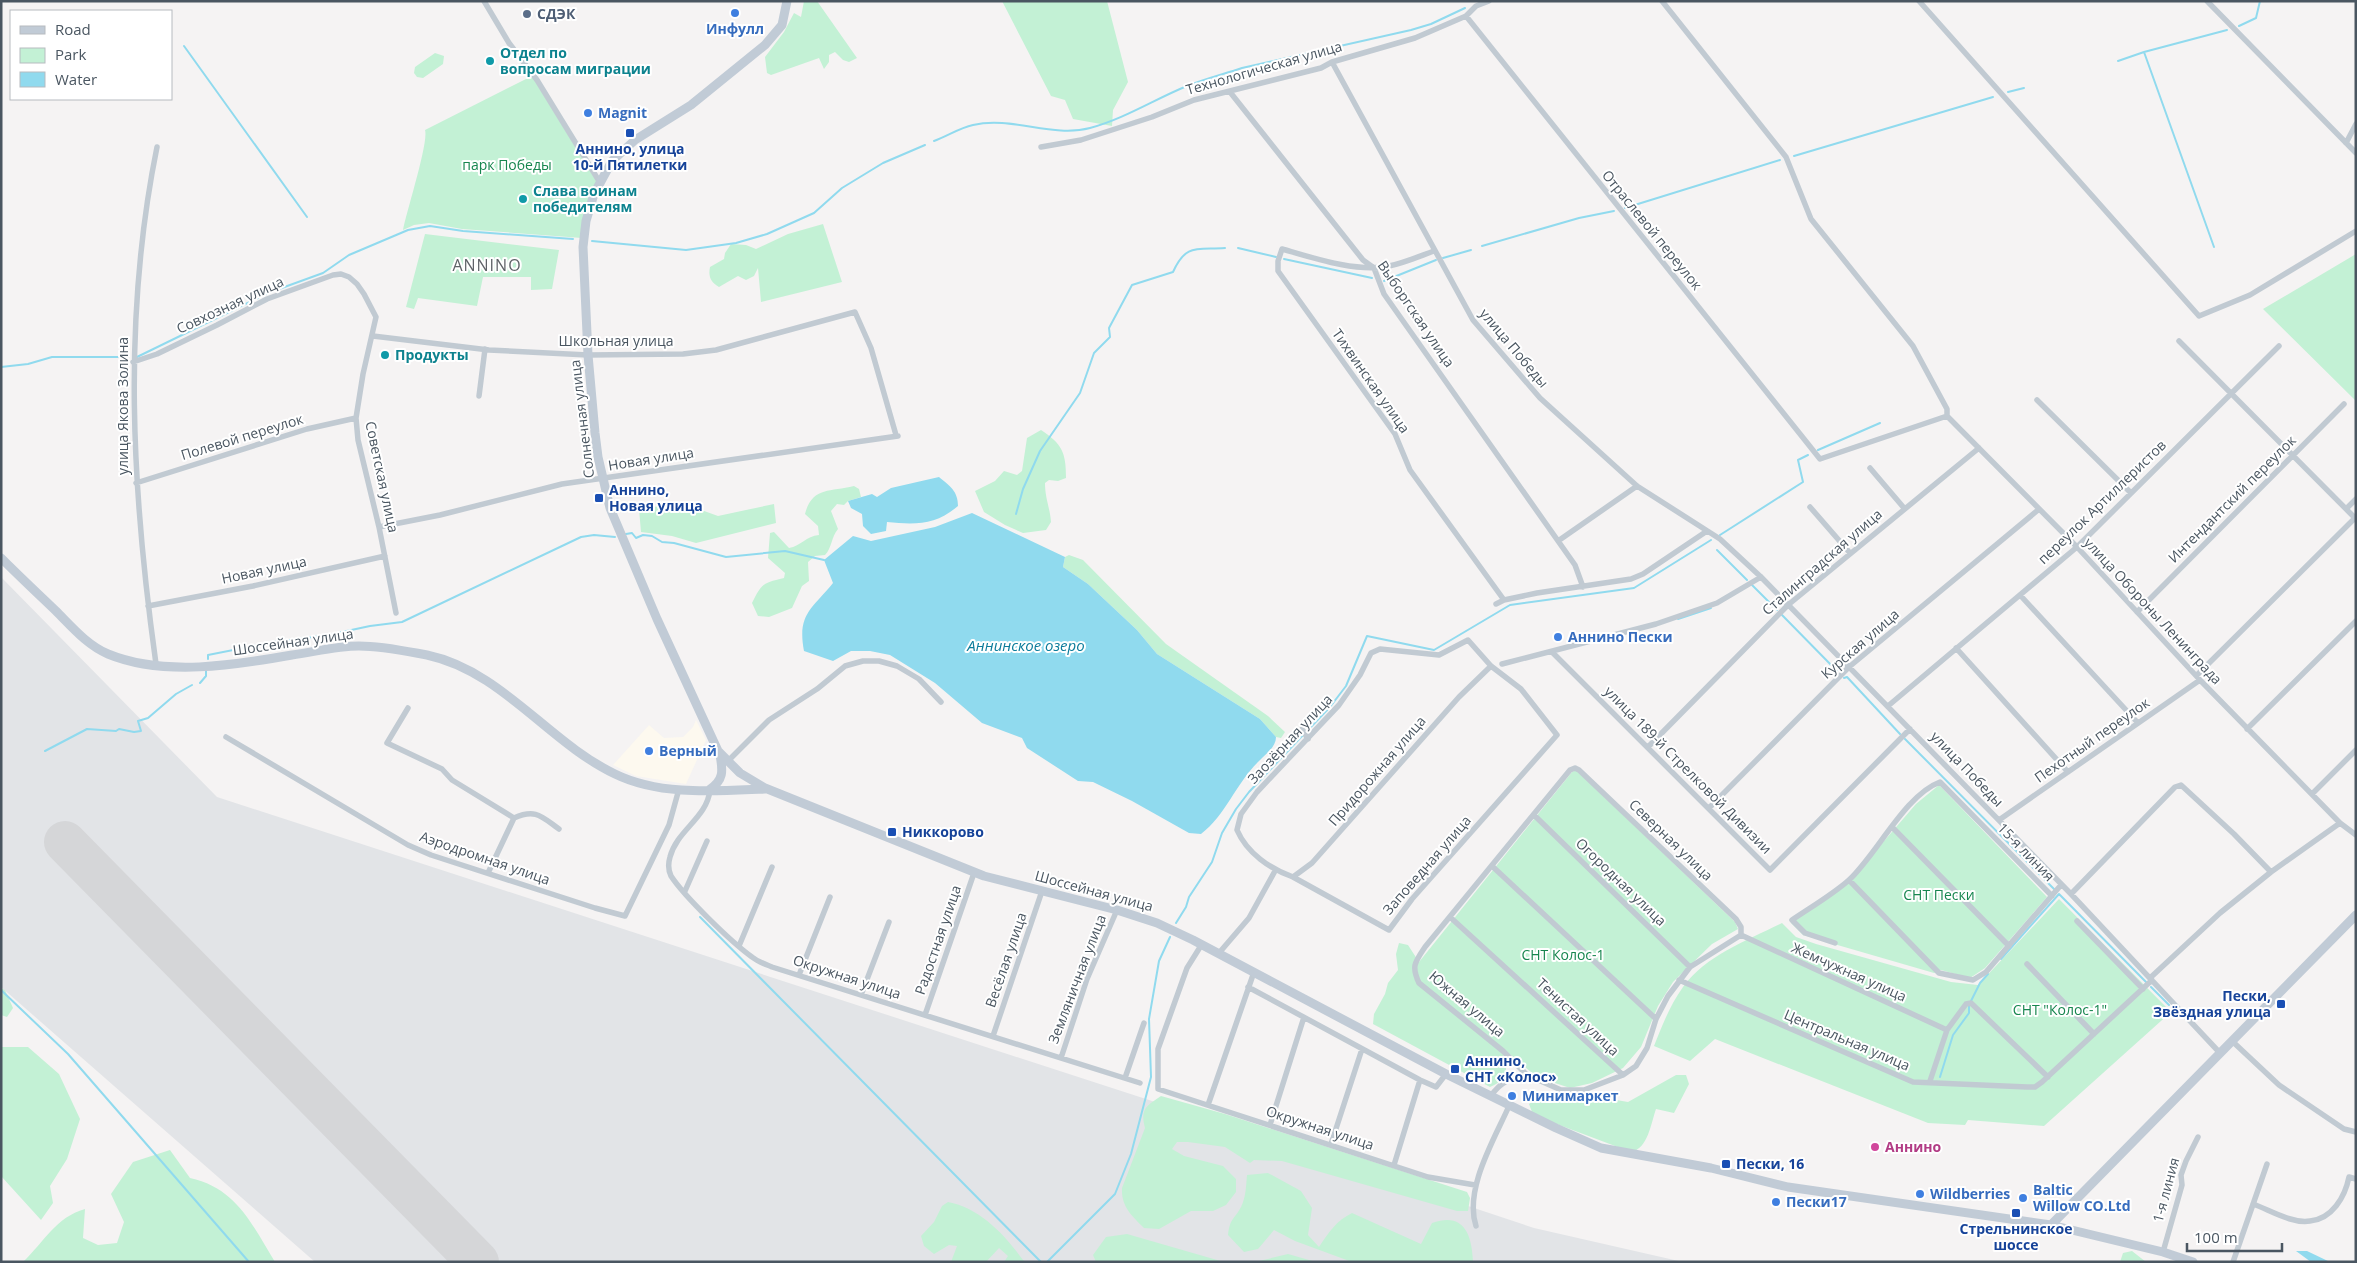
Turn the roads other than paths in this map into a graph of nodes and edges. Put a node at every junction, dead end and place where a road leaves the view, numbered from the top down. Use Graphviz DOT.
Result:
graph roads {
  1 [pos="484,1"];
  2 [pos="787,1"];
  3 [pos="1489,1"];
  4 [pos="1662,1"];
  5 [pos="1919,1"];
  6 [pos="2207,1"];
  7 [pos="1466,16"];
  8 [pos="1332,62"];
  9 [pos="1230,92"];
  10 [pos="2356,124"];
  11 [pos="2346,143"];
  12 [pos="157,147"];
  13 [pos="1041,147"];
  14 [pos="2356,153"];
  15 [pos="599,181"];
  16 [pos="2356,231"];
  17 [pos="1434,251"];
  18 [pos="1374,268"];
  19 [pos="376,318"];
  20 [pos="373,336"];
  21 [pos="2178,341"];
  22 [pos="2279,346"];
  23 [pos="485,349"];
  24 [pos="588,355"];
  25 [pos="133,362"];
  26 [pos="2230,394"];
  27 [pos="479,396"];
  28 [pos="2037,400"];
  29 [pos="2344,404"];
  30 [pos="1948,416"];
  31 [pos="356,418"];
  32 [pos="898,436"];
  33 [pos="1979,448"];
  34 [pos="2292,456"];
  35 [pos="1870,468"];
  36 [pos="602,479"];
  37 [pos="136,483"];
  38 [pos="1637,486"];
  39 [pos="2131,493"];
  40 [pos="2356,499"];
  41 [pos="1810,507"];
  42 [pos="1904,508"];
  43 [pos="2346,509"];
  44 [pos="2038,510"];
  45 [pos="2356,518"];
  46 [pos="379,527"];
  47 [pos="1707,531"];
  48 [pos="1558,541"];
  49 [pos="2077,547"];
  50 [pos="1850,553"];
  51 [pos="385,556"];
  52 [pos="1,558"];
  53 [pos="1761,577"];
  54 [pos="1583,587"];
  55 [pos="2020,595"];
  56 [pos="1504,600"];
  57 [pos="1496,604"];
  58 [pos="1788,605"];
  59 [pos="148,606"];
  60 [pos="2137,612"];
  61 [pos="396,613"];
  62 [pos="2356,621"];
  63 [pos="1956,648"];
  64 [pos="1553,653"];
  65 [pos="156,664"];
  66 [pos="1502,664"];
  67 [pos="1491,666"];
  68 [pos="1849,667"];
  69 [pos="2198,678"];
  70 [pos="940,702"];
  71 [pos="1888,706"];
  72 [pos="408,708"];
  73 [pos="2138,723"];
  74 [pos="2247,728"];
  75 [pos="1910,729"];
  76 [pos="1302,730"];
  77 [pos="226,737"];
  78 [pos="1307,738"];
  79 [pos="1648,747"];
  80 [pos="2356,750"];
  81 [pos="719,752"];
  82 [pos="727,762"];
  83 [pos="2068,772"];
  84 [pos="765,788"];
  85 [pos="679,789"];
  86 [pos="709,790"];
  87 [pos="2312,794"];
  88 [pos="1708,808"];
  89 [pos="1534,815"];
  90 [pos="514,818"];
  91 [pos="1999,820"];
  92 [pos="2340,823"];
  93 [pos="1892,828"];
  94 [pos="559,829"];
  95 [pos="2356,835"];
  96 [pos="707,841"];
  97 [pos="1492,866"];
  98 [pos="772,867"];
  99 [pos="1275,871"];
  100 [pos="2271,872"];
  101 [pos="488,873"];
  102 [pos="974,873"];
  103 [pos="1293,877"];
  104 [pos="1849,880"];
  105 [pos="2061,885"];
  106 [pos="685,891"];
  107 [pos="1042,891"];
  108 [pos="2071,894"];
  109 [pos="830,896"];
  110 [pos="2052,896"];
  111 [pos="1117,910"];
  112 [pos="2356,915"];
  113 [pos="1450,917"];
  114 [pos="2077,921"];
  115 [pos="889,922"];
  116 [pos="1741,935"];
  117 [pos="1835,943"];
  118 [pos="1202,944"];
  119 [pos="739,946"];
  120 [pos="2009,946"];
  121 [pos="1219,953"];
  122 [pos="2027,964"];
  123 [pos="1690,967"];
  124 [pos="1254,972"];
  125 [pos="799,975"];
  126 [pos="2151,979"];
  127 [pos="1680,980"];
  128 [pos="1248,987"];
  129 [pos="2143,989"];
  130 [pos="861,995"];
  131 [pos="925,1015"];
  132 [pos="1304,1017"];
  133 [pos="1656,1019"];
  134 [pos="1144,1023"];
  135 [pos="1947,1030"];
  136 [pos="2094,1034"];
  137 [pos="993,1036"];
  138 [pos="2232,1041"];
  139 [pos="1362,1049"];
  140 [pos="2220,1052"];
  141 [pos="1061,1058"];
  142 [pos="1446,1074"];
  143 [pos="1527,1075"];
  144 [pos="1623,1075"];
  145 [pos="2048,1077"];
  146 [pos="1125,1078"];
  147 [pos="1420,1080"];
  148 [pos="1930,1081"];
  149 [pos="1140,1083"];
  150 [pos="1491,1096"];
  151 [pos="1208,1105"];
  152 [pos="1509,1106"];
  153 [pos="1270,1125"];
  154 [pos="2355,1130"];
  155 [pos="2198,1137"];
  156 [pos="1331,1144"];
  157 [pos="2267,1164"];
  158 [pos="1394,1165"];
  159 [pos="2356,1179"];
  160 [pos="1475,1186"];
  161 [pos="2253,1204"];
  162 [pos="2052,1225"];
  163 [pos="1476,1226"];
  164 [pos="2163,1252"];
  165 [pos="2193,1262"];
  166 [pos="2233,1262"];
  1 -- 15 [label="street"];
  2 -- 15 [label="main road, Солнечная улица"];
  3 -- 7 [label="street, Технологическая улица"];
  4 -- 30 [label="street"];
  5 -- 16 [label="street"];
  6 -- 11 [label="street"];
  7 -- 8 [label="street, Технологическая улица"];
  7 -- 30 [label="street, Отраслевой переулок"];
  8 -- 9 [label="street, Технологическая улица"];
  8 -- 17 [label="street, улица Победы"];
  9 -- 13 [label="street, Технологическая улица"];
  9 -- 18 [label="street, Выборгская улица"];
  10 -- 11 [label="street"];
  11 -- 14 [label="street"];
  12 -- 25 [label="street, улица Якова Золина"];
  15 -- 24 [label="main road, Солнечная улица"];
  17 -- 18 [label="street"];
  17 -- 38 [label="street, улица Победы"];
  18 -- 48 [label="street, Выборгская улица"];
  18 -- 56 [label="street, Тихвинская улица"];
  19 -- 20 [label="street, Советская улица"];
  19 -- 25 [label="street, Совхозная улица"];
  20 -- 23 [label="street, Школьная улица"];
  20 -- 31 [label="street, Советская улица"];
  21 -- 26 [label="street"];
  22 -- 26 [label="street, переулок Артиллеристов"];
  23 -- 24 [label="street, Школьная улица"];
  23 -- 27 [label="street"];
  24 -- 32 [label="street, Школьная улица"];
  24 -- 36 [label="main road, Солнечная улица"];
  25 -- 37 [label="street, улица Якова Золина"];
  26 -- 34 [label="street"];
  26 -- 39 [label="street, переулок Артиллеристов"];
  28 -- 39 [label="street"];
  29 -- 34 [label="street, Интендантский переулок"];
  30 -- 33 [label="street, улица Обороны Ленинграда"];
  31 -- 37 [label="street, Полевой переулок"];
  31 -- 46 [label="street, Советская улица"];
  32 -- 36 [label="street, Новая улица"];
  33 -- 42 [label="street, Сталинградская улица"];
  33 -- 44 [label="street, улица Обороны Ленинграда"];
  34 -- 43 [label="street"];
  34 -- 60 [label="street, Интендантский переулок"];
  35 -- 42 [label="street"];
  36 -- 46 [label="street, Новая улица"];
  36 -- 81 [label="main road, Солнечная улица"];
  37 -- 59 [label="street, улица Якова Золина"];
  38 -- 47 [label="street, улица Победы"];
  38 -- 48 [label="street"];
  39 -- 49 [label="street, переулок Артиллеристов"];
  40 -- 43 [label="street"];
  41 -- 50 [label="street"];
  42 -- 50 [label="street, Сталинградская улица"];
  43 -- 45 [label="street"];
  44 -- 49 [label="street, улица Обороны Ленинграда"];
  44 -- 68 [label="street, Курская улица"];
  45 -- 69 [label="street, Пехотный переулок"];
  46 -- 51 [label="street, Советская улица"];
  47 -- 53 [label="street, улица Победы"];
  47 -- 54 [label="street"];
  48 -- 54 [label="street, Выборгская улица"];
  49 -- 55 [label="street, переулок Артиллеристов"];
  49 -- 60 [label="street, улица Обороны Ленинграда"];
  50 -- 58 [label="street, Сталинградская улица"];
  51 -- 59 [label="street, Новая улица"];
  51 -- 61 [label="street, Советская улица"];
  52 -- 65 [label="main road, Шоссейная улица"];
  53 -- 58 [label="street, улица Победы"];
  53 -- 64 [label="street"];
  54 -- 56 [label="street"];
  55 -- 63 [label="street, переулок Артиллеристов"];
  55 -- 73 [label="street"];
  56 -- 57 [label="street"];
  58 -- 68 [label="street, улица Победы"];
  58 -- 79 [label="street, Сталинградская улица"];
  59 -- 65 [label="street, улица Якова Золина"];
  60 -- 69 [label="street, улица Обороны Ленинграда"];
  62 -- 74 [label="street"];
  63 -- 71 [label="street, переулок Артиллеристов"];
  63 -- 83 [label="street"];
  64 -- 66 [label="street"];
  64 -- 79 [label="street, улица 189-й Стрелковой Дивизии"];
  65 -- 85 [label="main road, Шоссейная улица"];
  67 -- 78 [label="street, Заозёрная улица"];
  67 -- 103 [label="street, Придорожная улица"];
  67 -- 103 [label="street, Заповедная улица"];
  68 -- 71 [label="street, улица Победы"];
  68 -- 88 [label="street, Курская улица"];
  69 -- 73 [label="street, Пехотный переулок"];
  69 -- 74 [label="street, улица Обороны Ленинграда"];
  70 -- 82 [label="street"];
  71 -- 75 [label="street, улица Победы"];
  72 -- 90 [label="street"];
  73 -- 83 [label="street, Пехотный переулок"];
  74 -- 87 [label="street, улица Обороны Ленинграда"];
  75 -- 88 [label="street, улица 189-й Стрелковой Дивизии"];
  75 -- 91 [label="street, улица Победы"];
  76 -- 78 [label="street"];
  77 -- 101 [label="street, Аэродромная улица"];
  78 -- 99 [label="street, Заозёрная улица"];
  79 -- 88 [label="street, улица 189-й Стрелковой Дивизии"];
  80 -- 87 [label="street"];
  81 -- 82 [label="main road, Шоссейная улица"];
  81 -- 86 [label="main road"];
  82 -- 84 [label="main road, Шоссейная улица"];
  83 -- 91 [label="street, Пехотный переулок"];
  84 -- 86 [label="main road, Шоссейная улица"];
  84 -- 102 [label="main road, Шоссейная улица"];
  85 -- 86 [label="main road, Шоссейная улица"];
  85 -- 101 [label="street, Аэродромная улица"];
  86 -- 106 [label="street, Окружная улица"];
  87 -- 92 [label="street, улица Обороны Ленинграда"];
  89 -- 97 [label="street"];
  89 -- 116 [label="street, Северная улица"];
  89 -- 123 [label="street, Огородная улица"];
  90 -- 94 [label="street"];
  90 -- 101 [label="street"];
  91 -- 105 [label="street, улица Победы"];
  92 -- 95 [label="street, улица Обороны Ленинграда"];
  92 -- 100 [label="street, Центральная улица"];
  93 -- 104 [label="street"];
  93 -- 110 [label="street, 15-я линия"];
  93 -- 120 [label="street"];
  96 -- 106 [label="street"];
  97 -- 113 [label="street"];
  97 -- 133 [label="street"];
  98 -- 119 [label="street"];
  99 -- 103 [label="street"];
  99 -- 121 [label="street"];
  100 -- 108 [label="street"];
  100 -- 126 [label="street, Центральная улица"];
  102 -- 107 [label="main road, Шоссейная улица"];
  102 -- 131 [label="street, Радостная улица"];
  104 -- 117 [label="street"];
  104 -- 120 [label="street"];
  105 -- 108 [label="street, улица Победы"];
  105 -- 110 [label="street"];
  106 -- 119 [label="street, Окружная улица"];
  107 -- 111 [label="main road, Шоссейная улица"];
  107 -- 137 [label="street, Весёлая улица"];
  108 -- 126 [label="street, улица Победы"];
  109 -- 125 [label="street"];
  110 -- 120 [label="street"];
  111 -- 118 [label="main road, Шоссейная улица"];
  111 -- 141 [label="street, Земляничная улица"];
  112 -- 138 [label="main road"];
  113 -- 143 [label="street, Южная улица"];
  113 -- 144 [label="street, Тенистая улица"];
  114 -- 129 [label="street"];
  115 -- 130 [label="street"];
  116 -- 123 [label="street"];
  116 -- 135 [label="street, Жемчужная улица"];
  118 -- 121 [label="main road, Шоссейная улица"];
  118 -- 151 [label="street, Окружная улица"];
  119 -- 125 [label="street, Окружная улица"];
  121 -- 124 [label="main road, Шоссейная улица"];
  122 -- 136 [label="street"];
  123 -- 127 [label="street"];
  124 -- 128 [label="street"];
  124 -- 142 [label="main road, Шоссейная улица"];
  125 -- 130 [label="street, Окружная улица"];
  126 -- 129 [label="street, Центральная улица"];
  126 -- 140 [label="street, улица Победы"];
  127 -- 133 [label="street"];
  127 -- 148 [label="street, Центральная улица"];
  128 -- 132 [label="street"];
  128 -- 151 [label="street"];
  129 -- 136 [label="street, Центральная улица"];
  130 -- 131 [label="street, Окружная улица"];
  131 -- 137 [label="street, Окружная улица"];
  132 -- 139 [label="street"];
  132 -- 153 [label="street"];
  133 -- 144 [label="street"];
  134 -- 146 [label="street"];
  135 -- 145 [label="street"];
  135 -- 148 [label="street"];
  136 -- 145 [label="street, Центральная улица"];
  137 -- 141 [label="street, Окружная улица"];
  138 -- 140 [label="main road"];
  138 -- 154 [label="street"];
  139 -- 147 [label="street"];
  139 -- 156 [label="street"];
  140 -- 162 [label="main road"];
  141 -- 146 [label="street, Окружная улица"];
  142 -- 147 [label="street"];
  142 -- 150 [label="main road, Шоссейная улица"];
  143 -- 144 [label="street"];
  143 -- 150 [label="street"];
  145 -- 148 [label="street, Центральная улица"];
  146 -- 149 [label="street, Окружная улица"];
  147 -- 158 [label="street"];
  150 -- 152 [label="main road, Шоссейная улица"];
  151 -- 153 [label="street, Окружная улица"];
  152 -- 160 [label="street"];
  152 -- 162 [label="main road, Шоссейная улица"];
  153 -- 156 [label="street, Окружная улица"];
  155 -- 164 [label="street, 1-я линия"];
  156 -- 158 [label="street, Окружная улица"];
  157 -- 161 [label="street"];
  158 -- 160 [label="street, Окружная улица"];
  159 -- 161 [label="street"];
  160 -- 163 [label="street"];
  161 -- 166 [label="street"];
  162 -- 164 [label="main road, Шоссейная улица"];
  164 -- 165 [label="main road, Шоссейная улица"];
}
